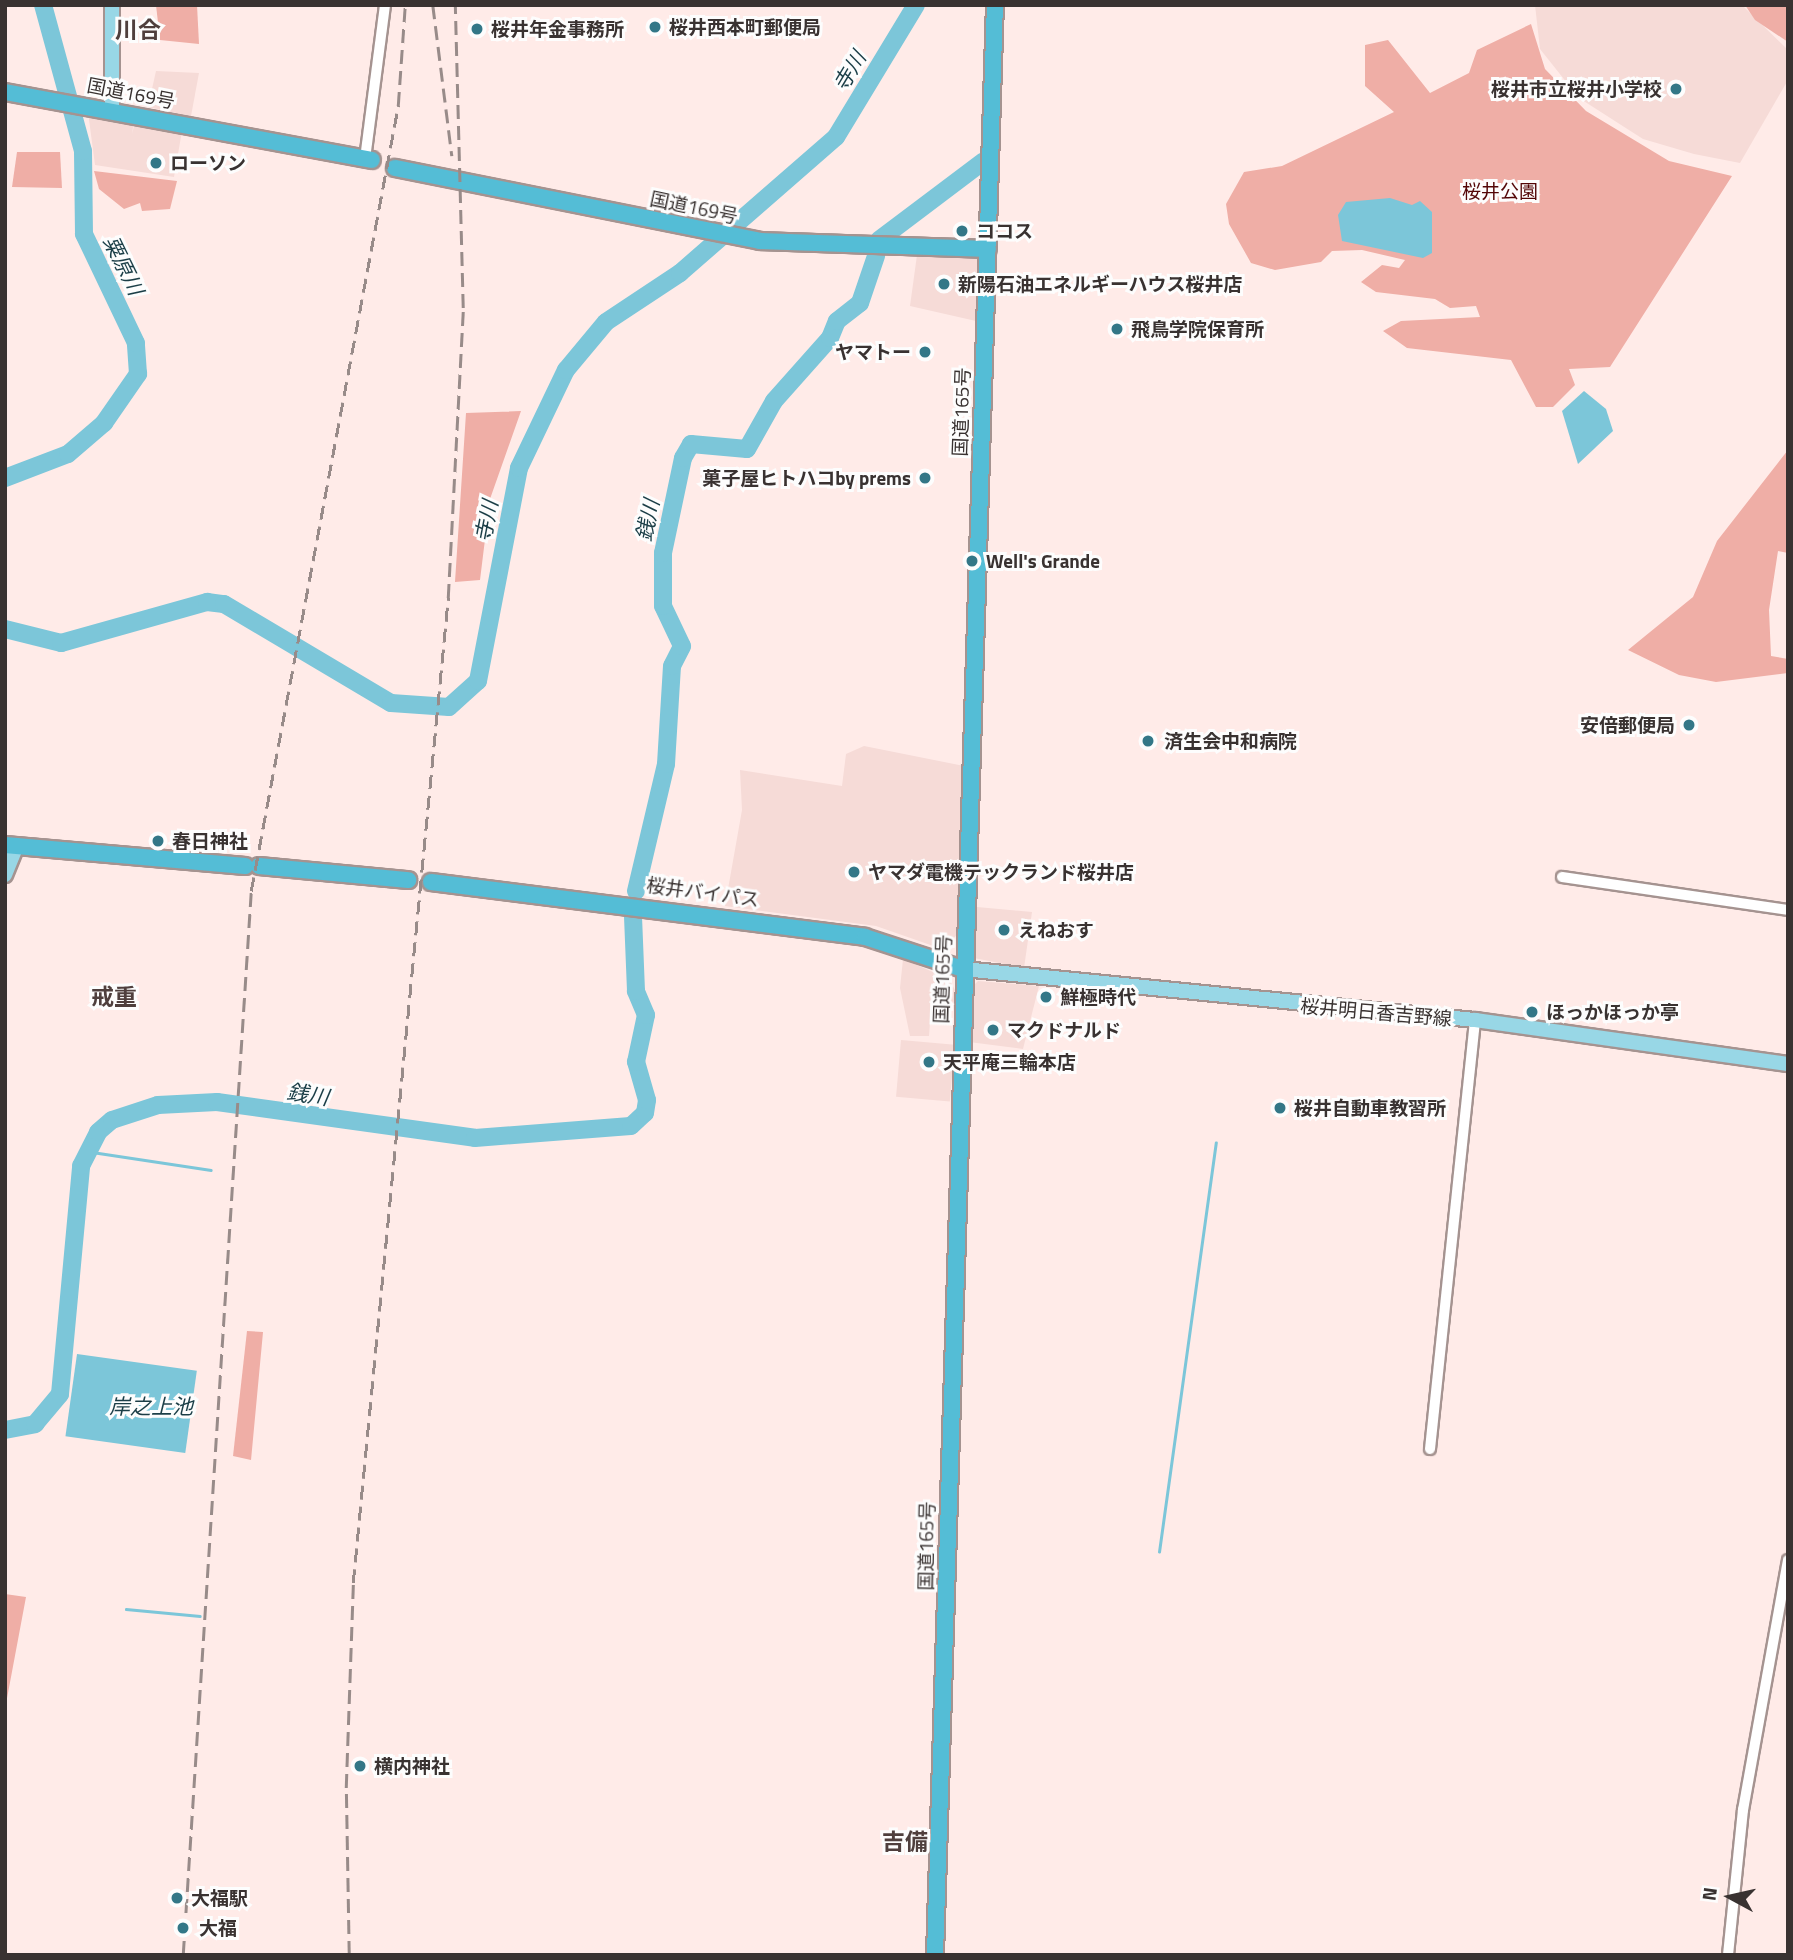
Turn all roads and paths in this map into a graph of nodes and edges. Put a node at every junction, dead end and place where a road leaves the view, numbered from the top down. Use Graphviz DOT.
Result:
graph roads {
  1 [pos="112,5"];
  2 [pos="385,5"];
  3 [pos="995,5"];
  4 [pos="5,92"];
  5 [pos="112,109"];
  6 [pos="369,160"];
  7 [pos="395,168"];
  8 [pos="988,249"];
  9 [pos="11,845"];
  10 [pos="5,874"];
  11 [pos="1562,877"];
  12 [pos="408,880"];
  13 [pos="431,882"];
  14 [pos="1788,910"];
  15 [pos="963,969"];
  16 [pos="1475,1020"];
  17 [pos="1788,1064"];
  18 [pos="1430,1449"];
  19 [pos="1788,1560"];
  20 [pos="935,1955"];
  21 [pos="1728,1955"];
  1 -- 5 [label="main road"];
  2 -- 6 [label="street"];
  3 -- 8 [label="highway, 国道165号"];
  4 -- 5 [label="highway, 国道169号"];
  5 -- 6 [label="highway, 国道169号"];
  7 -- 8 [label="highway, 国道169号"];
  8 -- 15 [label="highway, 国道165号"];
  9 -- 10 [label="main road"];
  9 -- 12 [label="highway"];
  11 -- 14 [label="street"];
  13 -- 15 [label="highway, 桜井バイパス"];
  15 -- 16 [label="main road, 桜井明日香吉野線"];
  15 -- 20 [label="highway, 国道165号"];
  16 -- 17 [label="main road, 桜井明日香吉野線"];
  16 -- 18 [label="street"];
  19 -- 21 [label="street"];
}
